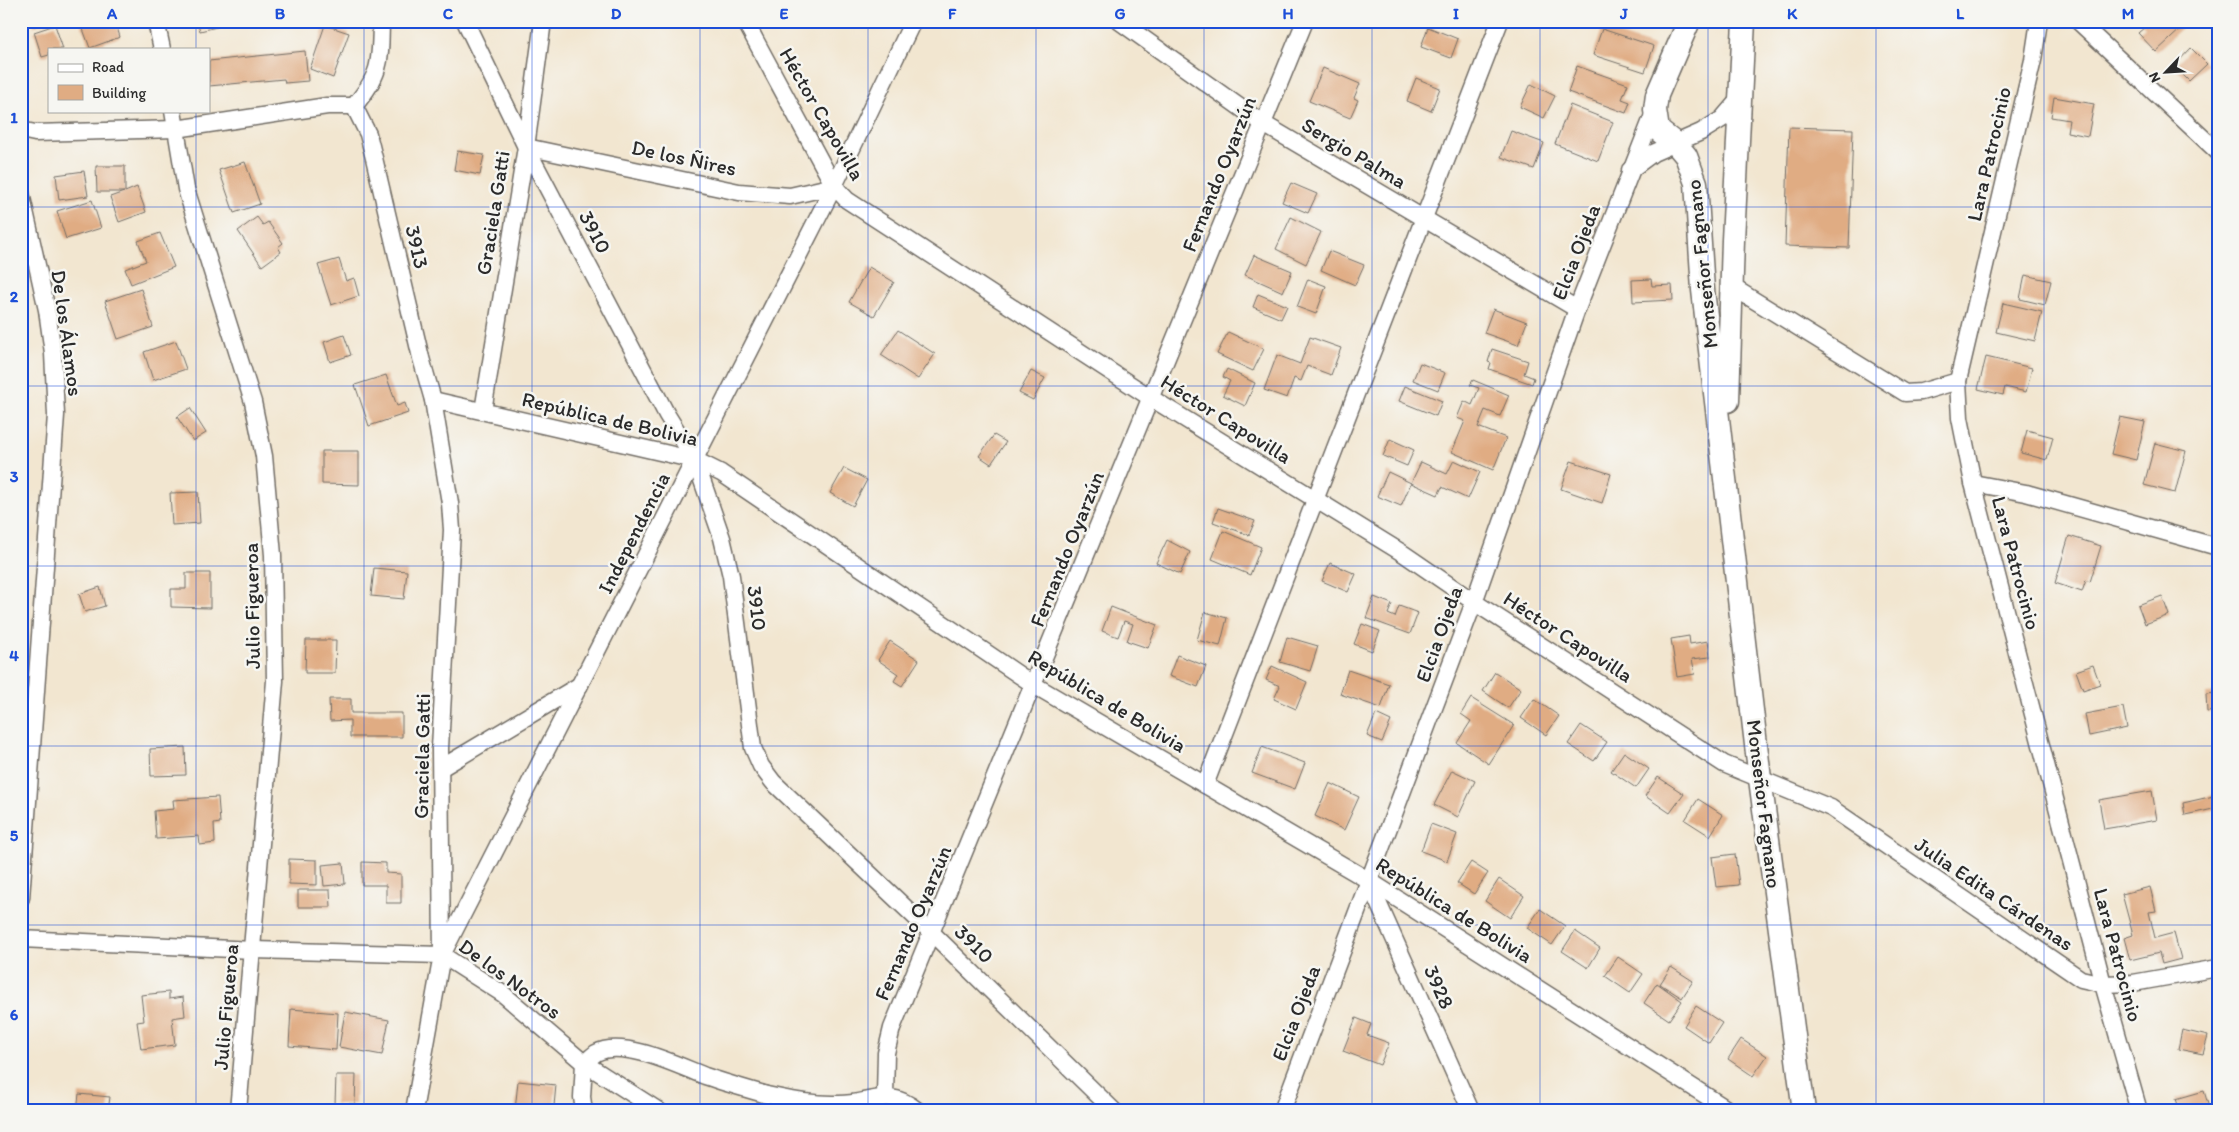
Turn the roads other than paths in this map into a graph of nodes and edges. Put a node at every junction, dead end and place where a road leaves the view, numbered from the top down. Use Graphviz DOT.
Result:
graph roads {
  1 [pos="156,21"];
  2 [pos="382,21"];
  3 [pos="465,21"];
  4 [pos="543,21"];
  5 [pos="745,21"];
  6 [pos="913,21"];
  7 [pos="1118,21"];
  8 [pos="1304,21"];
  9 [pos="1500,21"];
  10 [pos="1689,21"];
  11 [pos="1744,21"];
  12 [pos="2039,21"];
  13 [pos="2078,21"];
  14 [pos="162,48"];
  15 [pos="1740,98"];
  16 [pos="354,106"];
  17 [pos="1655,110"];
  18 [pos="173,112"];
  19 [pos="1262,123"];
  20 [pos="176,129"];
  21 [pos="21,130"];
  22 [pos="1676,144"];
  23 [pos="526,147"];
  24 [pos="2218,152"];
  25 [pos="1630,170"];
  26 [pos="834,186"];
  27 [pos="21,193"];
  28 [pos="1424,219"];
  29 [pos="1731,286"];
  30 [pos="1577,309"];
  31 [pos="1958,381"];
  32 [pos="1151,398"];
  33 [pos="433,400"];
  34 [pos="482,411"];
  35 [pos="695,460"];
  36 [pos="1973,484"];
  37 [pos="1728,497"];
  38 [pos="1315,499"];
  39 [pos="2218,547"];
  40 [pos="1474,602"];
  41 [pos="580,685"];
  42 [pos="1034,685"];
  43 [pos="441,768"];
  44 [pos="1760,779"];
  45 [pos="1205,784"];
  46 [pos="1368,880"];
  47 [pos="21,898"];
  48 [pos="932,933"];
  49 [pos="21,939"];
  50 [pos="253,950"];
  51 [pos="442,955"];
  52 [pos="2218,968"];
  53 [pos="2103,984"];
  54 [pos="584,1063"];
  55 [pos="886,1096"];
  56 [pos="238,1111"];
  57 [pos="414,1111"];
  58 [pos="584,1111"];
  59 [pos="659,1111"];
  60 [pos="918,1111"];
  61 [pos="1114,1111"];
  62 [pos="1282,1111"];
  63 [pos="1471,1111"];
  64 [pos="1730,1111"];
  65 [pos="1804,1111"];
  66 [pos="2139,1111"];
  1 -- 14 [label="street"];
  2 -- 16 [label="street"];
  3 -- 23 [label="street, 3910"];
  4 -- 23 [label="street, Graciela Gatti"];
  5 -- 26 [label="street, Héctor Capovilla"];
  6 -- 26 [label="street, Independencia"];
  7 -- 19 [label="street, Sergio Palma"];
  8 -- 19 [label="street, Fernando Oyarzún"];
  9 -- 28 [label="street"];
  10 -- 17 [label="street"];
  11 -- 15 [label="street, Monseñor Fagnano"];
  12 -- 31 [label="street, Lara Patrocinio"];
  13 -- 24 [label="street"];
  15 -- 22 [label="street"];
  15 -- 29 [label="street, Monseñor Fagnano"];
  16 -- 20 [label="street"];
  16 -- 33 [label="street, 3913"];
  17 -- 22 [label="street, Monseñor Fagnano"];
  17 -- 25 [label="street, Elcia Ojeda"];
  18 -- 20 [label="street, Julio Figueroa"];
  19 -- 28 [label="street, Sergio Palma"];
  19 -- 32 [label="street, Fernando Oyarzún"];
  20 -- 21 [label="street"];
  20 -- 50 [label="street, Julio Figueroa"];
  22 -- 25 [label="street"];
  22 -- 37 [label="street, Monseñor Fagnano"];
  23 -- 26 [label="street, De los Ñires"];
  23 -- 34 [label="street, Graciela Gatti"];
  23 -- 35 [label="street, 3910"];
  25 -- 30 [label="street, Elcia Ojeda"];
  26 -- 32 [label="street, Héctor Capovilla"];
  26 -- 35 [label="street, Independencia"];
  27 -- 47 [label="street, De los Álamos"];
  28 -- 30 [label="street, Sergio Palma"];
  28 -- 38 [label="street"];
  29 -- 31 [label="street"];
  29 -- 37 [label="street, Monseñor Fagnano"];
  30 -- 40 [label="street, Elcia Ojeda"];
  31 -- 36 [label="street, Lara Patrocinio"];
  32 -- 38 [label="street, Héctor Capovilla"];
  32 -- 42 [label="street, Fernando Oyarzún"];
  33 -- 34 [label="street, República de Bolivia"];
  33 -- 43 [label="street, Graciela Gatti"];
  34 -- 35 [label="street, República de Bolivia"];
  35 -- 41 [label="street, Independencia"];
  35 -- 42 [label="street, República de Bolivia"];
  35 -- 48 [label="street, 3910"];
  36 -- 39 [label="street"];
  36 -- 53 [label="street, Lara Patrocinio"];
  37 -- 44 [label="street, Monseñor Fagnano"];
  38 -- 40 [label="street, Héctor Capovilla"];
  38 -- 45 [label="street"];
  40 -- 44 [label="street, Héctor Capovilla"];
  40 -- 46 [label="street, Elcia Ojeda"];
  41 -- 43 [label="street"];
  41 -- 51 [label="street, Independencia"];
  42 -- 45 [label="street, República de Bolivia"];
  42 -- 48 [label="street, Fernando Oyarzún"];
  43 -- 51 [label="street, Graciela Gatti"];
  44 -- 53 [label="street, Julia Edita Cárdenas"];
  44 -- 65 [label="street, Monseñor Fagnano"];
  45 -- 46 [label="street, República de Bolivia"];
  46 -- 62 [label="street, Elcia Ojeda"];
  46 -- 63 [label="street, 3928"];
  46 -- 64 [label="street, República de Bolivia"];
  48 -- 55 [label="street, Fernando Oyarzún"];
  48 -- 61 [label="street, 3910"];
  49 -- 50 [label="street, De los Notros"];
  50 -- 51 [label="street, De los Notros"];
  50 -- 56 [label="street, Julio Figueroa"];
  51 -- 54 [label="street, De los Notros"];
  51 -- 57 [label="street, Graciela Gatti"];
  52 -- 53 [label="street, Julia Edita Cárdenas"];
  53 -- 66 [label="street, Lara Patrocinio"];
  54 -- 55 [label="street"];
  54 -- 58 [label="street"];
  54 -- 59 [label="street, De los Notros"];
  55 -- 60 [label="street"];
}
